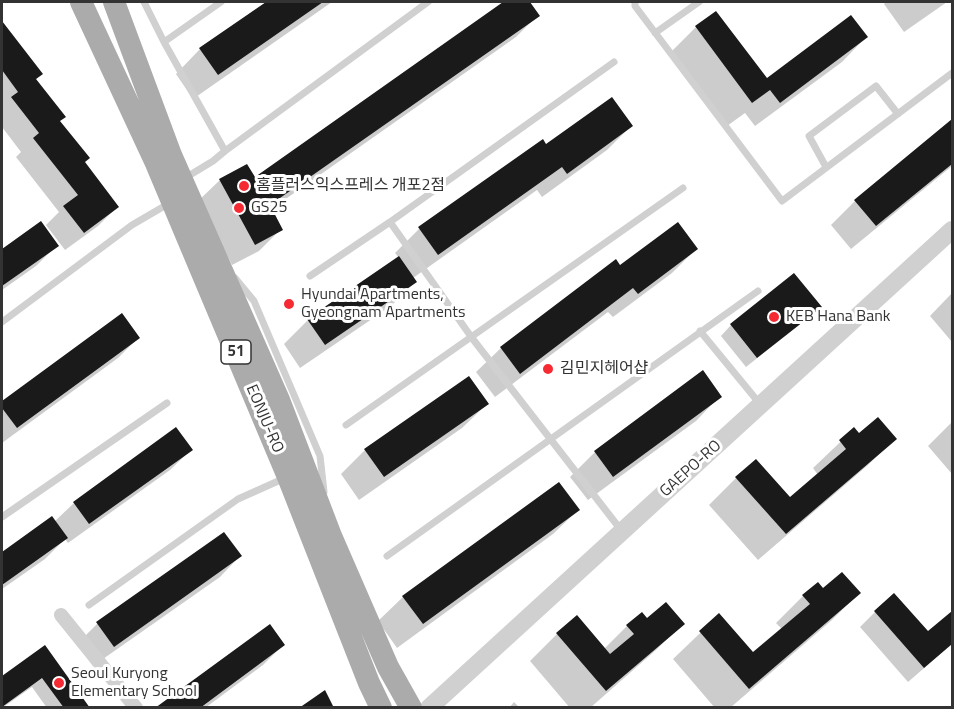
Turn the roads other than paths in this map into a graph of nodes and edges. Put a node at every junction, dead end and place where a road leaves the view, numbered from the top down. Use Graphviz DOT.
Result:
graph roads {
  1 [pos="81,2"];
  2 [pos="114,2"];
  3 [pos="144,2"];
  4 [pos="221,2"];
  5 [pos="428,2"];
  6 [pos="634,2"];
  7 [pos="699,2"];
  8 [pos="655,33"];
  9 [pos="164,42"];
  10 [pos="615,62"];
  11 [pos="952,73"];
  12 [pos="898,114"];
  13 [pos="225,151"];
  14 [pos="826,167"];
  15 [pos="183,180"];
  16 [pos="683,188"];
  17 [pos="172,202"];
  18 [pos="390,222"];
  19 [pos="952,230"];
  20 [pos="310,276"];
  21 [pos="758,291"];
  22 [pos="2,322"];
  23 [pos="700,331"];
  24 [pos="472,338"];
  25 [pos="168,403"];
  26 [pos="761,405"];
  27 [pos="346,424"];
  28 [pos="550,439"];
  29 [pos="288,477"];
  30 [pos="2,517"];
  31 [pos="622,531"];
  32 [pos="387,556"];
  33 [pos="89,605"];
  34 [pos="61,615"];
  35 [pos="136,708"];
  36 [pos="381,708"];
  37 [pos="411,708"];
  38 [pos="429,708"];
  1 -- 17 [label="main road, EONJU-RO / 51"];
  2 -- 15 [label="main road, EONJU-RO / 51"];
  3 -- 9 [label="lane"];
  4 -- 9 [label="lane"];
  5 -- 13 [label="lane"];
  6 -- 8 [label="lane"];
  7 -- 8 [label="lane"];
  8 -- 14 [label="lane"];
  9 -- 13 [label="lane"];
  10 -- 18 [label="lane"];
  11 -- 12 [label="lane"];
  12 -- 14 [label="lane"];
  12 -- 14 [label="lane"];
  13 -- 15 [label="lane"];
  15 -- 37 [label="main road, EONJU-RO / 51"];
  16 -- 24 [label="lane"];
  17 -- 22 [label="lane"];
  17 -- 29 [label="main road, EONJU-RO / 51"];
  18 -- 20 [label="lane"];
  18 -- 24 [label="lane"];
  19 -- 26 [label="street, GAEPO-RO"];
  21 -- 23 [label="lane"];
  23 -- 26 [label="lane"];
  23 -- 28 [label="lane"];
  24 -- 27 [label="lane"];
  24 -- 28 [label="lane"];
  25 -- 30 [label="lane"];
  26 -- 31 [label="street, GAEPO-RO"];
  28 -- 31 [label="lane"];
  28 -- 32 [label="lane"];
  29 -- 33 [label="lane"];
  29 -- 36 [label="main road, EONJU-RO / 51"];
  31 -- 38 [label="street, GAEPO-RO"];
  34 -- 35 [label="street"];
}
